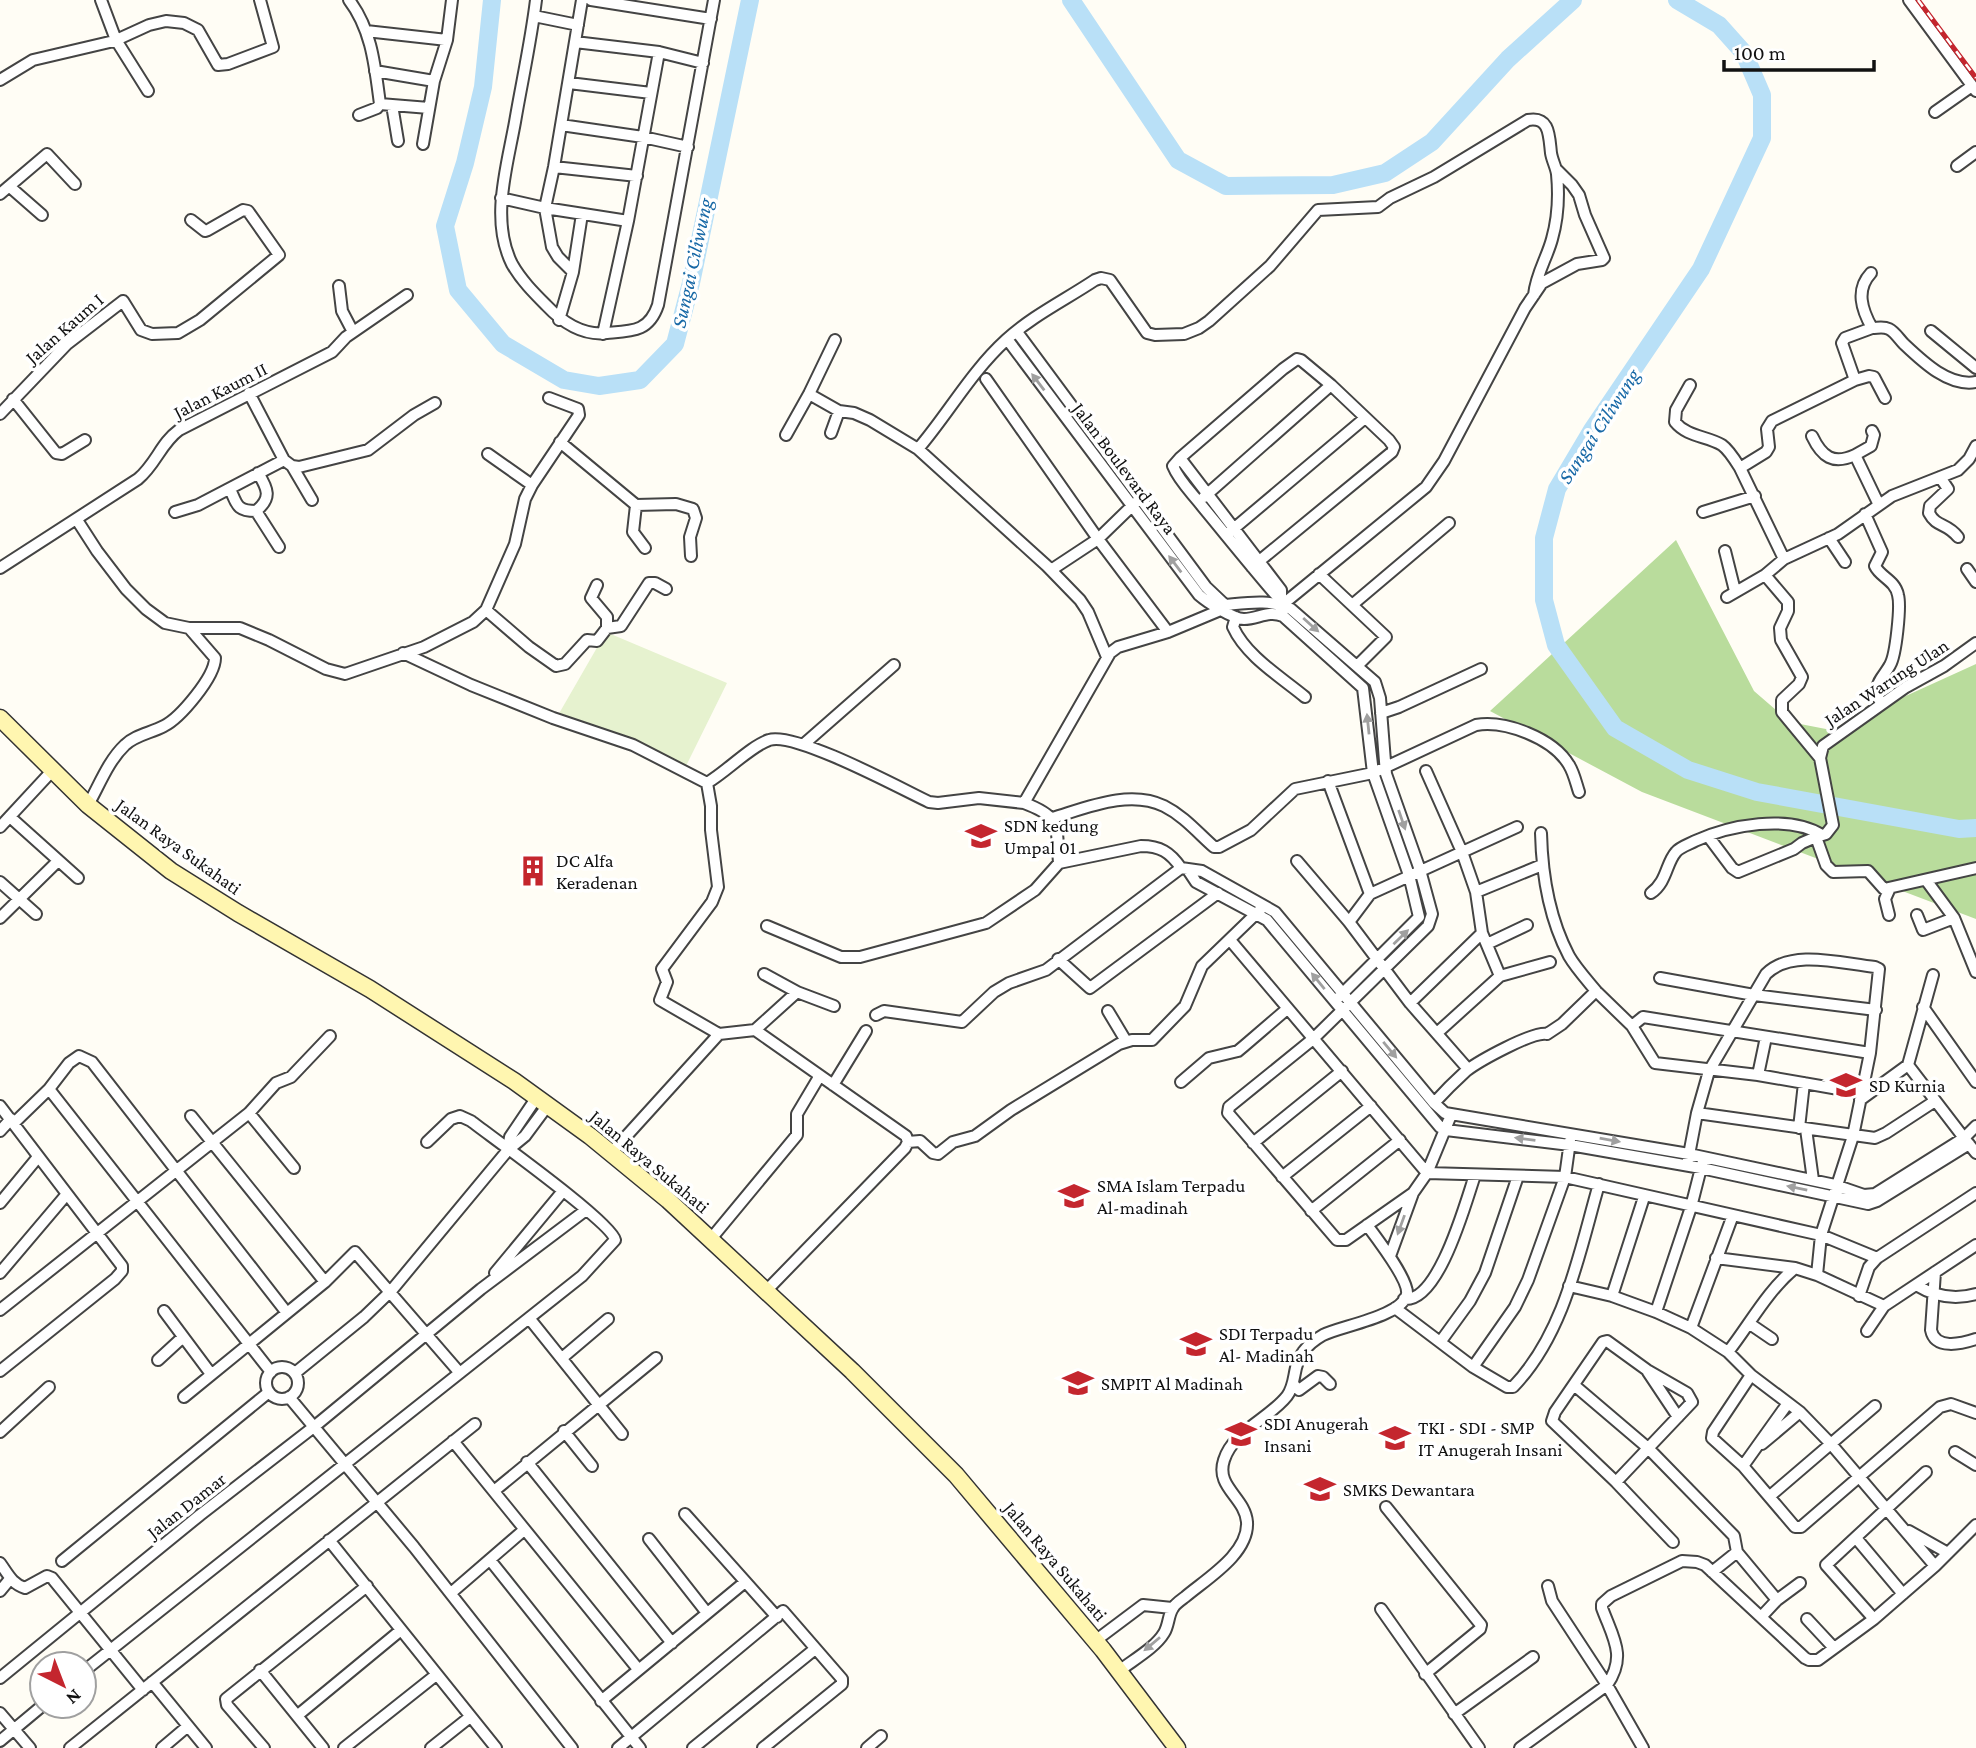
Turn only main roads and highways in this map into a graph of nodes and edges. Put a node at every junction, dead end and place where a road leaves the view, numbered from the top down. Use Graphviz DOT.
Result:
graph roads {
  1 [pos="0,719"];
  2 [pos="1177,1748"];
  1 -- 2 [label="main road, Jalan Raya Sukahati"];
}
